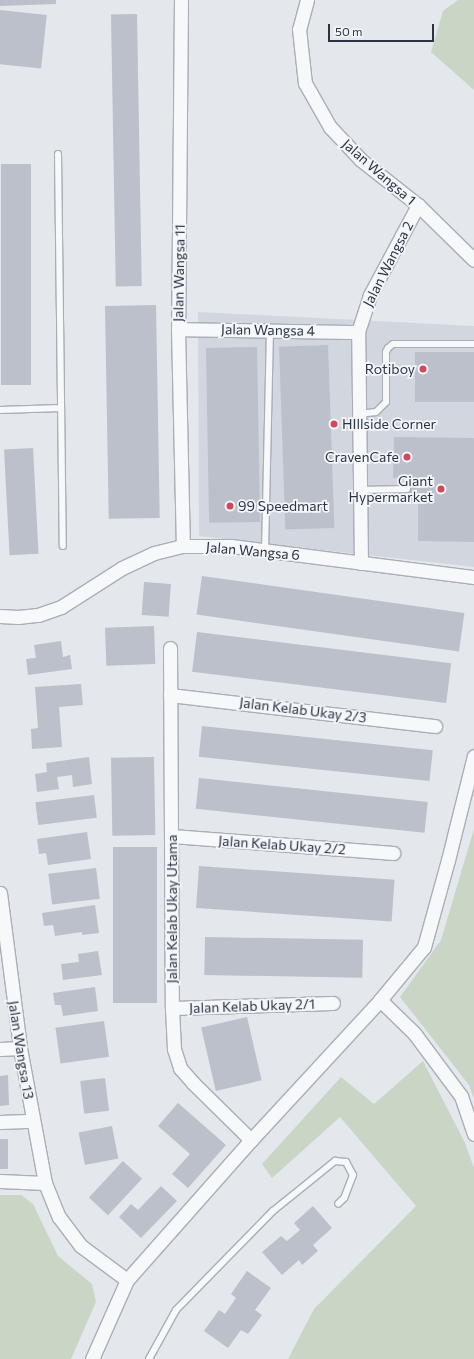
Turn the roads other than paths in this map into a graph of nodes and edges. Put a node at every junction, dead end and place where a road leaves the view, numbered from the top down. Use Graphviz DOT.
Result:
graph roads {
  1 [pos="181,0"];
  2 [pos="306,0"];
  3 [pos="58,154"];
  4 [pos="418,205"];
  5 [pos="474,260"];
  6 [pos="178,329"];
  7 [pos="270,330"];
  8 [pos="358,332"];
  9 [pos="474,344"];
  10 [pos="62,408"];
  11 [pos="0,410"];
  12 [pos="359,414"];
  13 [pos="407,489"];
  14 [pos="360,490"];
  15 [pos="63,546"];
  16 [pos="183,546"];
  17 [pos="265,551"];
  18 [pos="361,563"];
  19 [pos="474,577"];
  20 [pos="0,616"];
  21 [pos="170,648"];
  22 [pos="170,695"];
  23 [pos="435,726"];
  24 [pos="473,761"];
  25 [pos="172,836"];
  26 [pos="393,853"];
  27 [pos="0,893"];
  28 [pos="380,1000"];
  29 [pos="333,1003"];
  30 [pos="172,1008"];
  31 [pos="20,1048"];
  32 [pos="0,1049"];
  33 [pos="33,1121"];
  34 [pos="0,1122"];
  35 [pos="474,1134"];
  36 [pos="251,1140"];
  37 [pos="0,1181"];
  38 [pos="45,1183"];
  39 [pos="338,1204"];
  40 [pos="127,1280"];
  41 [pos="92,1359"];
  42 [pos="149,1359"];
  1 -- 6 [label="street, Jalan Wangsa 11"];
  2 -- 4 [label="street, Jalan Wangsa 1"];
  3 -- 10 [label="lane"];
  4 -- 5 [label="street, Jalan Wangsa 1"];
  4 -- 8 [label="street, Jalan Wangsa 2"];
  6 -- 7 [label="street, Jalan Wangsa 4"];
  6 -- 16 [label="street, Jalan Wangsa 11"];
  7 -- 8 [label="street, Jalan Wangsa 4"];
  7 -- 17 [label="lane"];
  8 -- 12 [label="street, Jalan Wangsa 2"];
  9 -- 12 [label="lane"];
  10 -- 11 [label="lane"];
  10 -- 15 [label="lane"];
  12 -- 14 [label="street, Jalan Wangsa 2"];
  13 -- 14 [label="lane"];
  14 -- 18 [label="street, Jalan Wangsa 2"];
  16 -- 17 [label="street, Jalan Wangsa 6"];
  16 -- 20 [label="street, Jalan Wangsa 6"];
  17 -- 18 [label="street, Jalan Wangsa 6"];
  18 -- 19 [label="street, Jalan Wangsa 6"];
  21 -- 22 [label="street, Jalan Kelab Ukay Utama"];
  22 -- 23 [label="street, Jalan Kelab Ukay 2/3"];
  22 -- 25 [label="street, Jalan Kelab Ukay Utama"];
  24 -- 28 [label="street"];
  25 -- 26 [label="street, Jalan Kelab Ukay 2/2"];
  25 -- 30 [label="street, Jalan Kelab Ukay Utama"];
  27 -- 31 [label="street, Jalan Wangsa 13"];
  28 -- 35 [label="street"];
  28 -- 36 [label="street"];
  29 -- 30 [label="street, Jalan Kelab Ukay 2/1"];
  30 -- 36 [label="street, Jalan Kelab Ukay Utama"];
  31 -- 32 [label="street"];
  31 -- 33 [label="street, Jalan Wangsa 13"];
  33 -- 34 [label="street"];
  33 -- 38 [label="street, Jalan Wangsa 13"];
  36 -- 40 [label="street"];
  37 -- 38 [label="street"];
  38 -- 40 [label="street, Jalan Wangsa 13"];
  39 -- 42 [label="lane"];
  40 -- 41 [label="street"];
}
